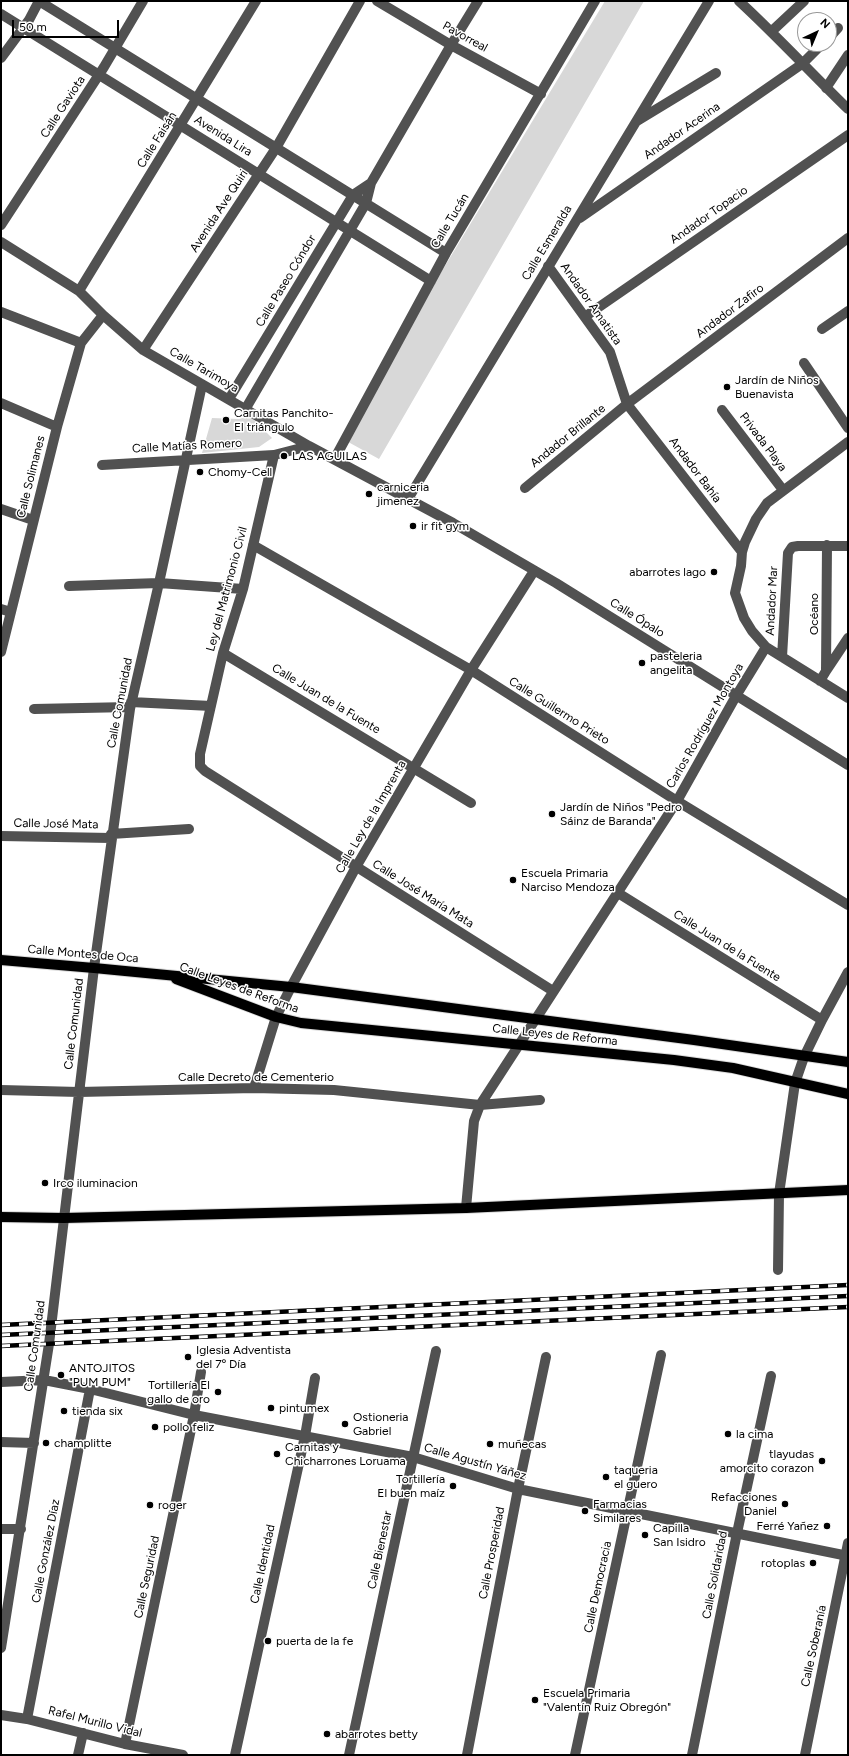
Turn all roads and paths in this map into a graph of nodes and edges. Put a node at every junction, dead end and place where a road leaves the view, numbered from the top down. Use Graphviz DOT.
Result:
graph roads {
  1 [pos="39,1"];
  2 [pos="143,1"];
  3 [pos="256,1"];
  4 [pos="360,1"];
  5 [pos="377,1"];
  6 [pos="478,1"];
  7 [pos="595,1"];
  8 [pos="709,1"];
  9 [pos="739,1"];
  10 [pos="804,1"];
  11 [pos="1,14"];
  12 [pos="24,27"];
  13 [pos="772,31"];
  14 [pos="451,45"];
  15 [pos="115,48"];
  16 [pos="814,52"];
  17 [pos="848,55"];
  18 [pos="1,58"];
  19 [pos="802,64"];
  20 [pos="716,73"];
  21 [pos="100,74"];
  22 [pos="826,88"];
  23 [pos="541,94"];
  24 [pos="197,99"];
  25 [pos="848,109"];
  26 [pos="636,122"];
  27 [pos="181,125"];
  28 [pos="848,135"];
  29 [pos="276,148"];
  30 [pos="259,173"];
  31 [pos="371,183"];
  32 [pos="353,195"];
  33 [pos="366,203"];
  34 [pos="576,220"];
  35 [pos="337,222"];
  36 [pos="1,225"];
  37 [pos="350,230"];
  38 [pos="848,238"];
  39 [pos="1,242"];
  40 [pos="446,253"];
  41 [pos="548,266"];
  42 [pos="431,280"];
  43 [pos="79,291"];
  44 [pos="848,311"];
  45 [pos="1,312"];
  46 [pos="103,315"];
  47 [pos="586,316"];
  48 [pos="822,329"];
  49 [pos="81,343"];
  50 [pos="143,350"];
  51 [pos="804,363"];
  52 [pos="202,385"];
  53 [pos="229,399"];
  54 [pos="1,404"];
  55 [pos="627,404"];
  56 [pos="246,408"];
  57 [pos="722,410"];
  58 [pos="57,427"];
  59 [pos="848,428"];
  60 [pos="848,442"];
  61 [pos="309,446"];
  62 [pos="274,455"];
  63 [pos="335,458"];
  64 [pos="187,459"];
  65 [pos="102,465"];
  66 [pos="525,488"];
  67 [pos="783,490"];
  68 [pos="408,500"];
  69 [pos="1,508"];
  70 [pos="33,520"];
  71 [pos="253,545"];
  72 [pos="827,545"];
  73 [pos="848,546"];
  74 [pos="742,552"];
  75 [pos="534,571"];
  76 [pos="159,583"];
  77 [pos="69,586"];
  78 [pos="243,589"];
  79 [pos="6,611"];
  80 [pos="848,638"];
  81 [pos="766,647"];
  82 [pos="1,652"];
  83 [pos="223,653"];
  84 [pos="782,657"];
  85 [pos="471,670"];
  86 [pos="826,671"];
  87 [pos="820,681"];
  88 [pos="736,696"];
  89 [pos="848,698"];
  90 [pos="130,705"];
  91 [pos="211,706"];
  92 [pos="34,709"];
  93 [pos="848,765"];
  94 [pos="200,766"];
  95 [pos="414,768"];
  96 [pos="677,801"];
  97 [pos="471,803"];
  98 [pos="189,829"];
  99 [pos="1,836"];
  100 [pos="111,836"];
  101 [pos="356,867"];
  102 [pos="618,894"];
  103 [pos="848,905"];
  104 [pos="1,960"];
  105 [pos="94,968"];
  106 [pos="848,972"];
  107 [pos="163,974"];
  108 [pos="291,987"];
  109 [pos="553,991"];
  110 [pos="276,1017"];
  111 [pos="537,1019"];
  112 [pos="822,1020"];
  113 [pos="520,1044"];
  114 [pos="804,1057"];
  115 [pos="848,1062"];
  116 [pos="795,1083"];
  117 [pos="254,1088"];
  118 [pos="1,1090"];
  119 [pos="79,1092"];
  120 [pos="848,1094"];
  121 [pos="540,1100"];
  122 [pos="480,1105"];
  123 [pos="848,1190"];
  124 [pos="779,1194"];
  125 [pos="466,1208"];
  126 [pos="1,1217"];
  127 [pos="64,1218"];
  128 [pos="778,1270"];
  129 [pos="436,1351"];
  130 [pos="661,1355"];
  131 [pos="546,1357"];
  132 [pos="202,1372"];
  133 [pos="771,1376"];
  134 [pos="315,1378"];
  135 [pos="44,1380"];
  136 [pos="1,1382"];
  137 [pos="90,1389"];
  138 [pos="194,1415"];
  139 [pos="305,1436"];
  140 [pos="1,1442"];
  141 [pos="34,1443"];
  142 [pos="413,1457"];
  143 [pos="518,1489"];
  144 [pos="628,1511"];
  145 [pos="1,1528"];
  146 [pos="21,1529"];
  147 [pos="737,1533"];
  148 [pos="848,1543"];
  149 [pos="847,1555"];
  150 [pos="1,1648"];
  151 [pos="1,1715"];
  152 [pos="27,1719"];
  153 [pos="83,1733"];
  154 [pos="125,1744"];
  155 [pos="78,1755"];
  156 [pos="183,1755"];
  157 [pos="235,1755"];
  158 [pos="349,1755"];
  159 [pos="467,1755"];
  160 [pos="575,1755"];
  161 [pos="692,1755"];
  162 [pos="805,1755"];
  1 -- 12 [label="street"];
  1 -- 15 [label="street, Avenida Lira"];
  2 -- 15 [label="street, Calle Gaviota"];
  3 -- 24 [label="street, Calle Faisán"];
  4 -- 29 [label="street, Avenida Ave Quiri"];
  5 -- 14 [label="street, Pavorreal"];
  6 -- 14 [label="street, Calle Paseo Cóndor"];
  7 -- 23 [label="street, Calle Tucán"];
  8 -- 26 [label="street, Calle Esmeralda"];
  9 -- 13 [label="street"];
  10 -- 13 [label="street"];
  11 -- 12 [label="street, Avenida Lira"];
  12 -- 18 [label="street"];
  12 -- 21 [label="street, Avenida Lira"];
  13 -- 19 [label="street"];
  14 -- 23 [label="street, Pavorreal"];
  14 -- 31 [label="street, Calle Paseo Cóndor"];
  15 -- 21 [label="street, Calle Gaviota"];
  15 -- 24 [label="street, Avenida Lira"];
  16 -- 19 [label="street, Andador Acerina"];
  17 -- 22 [label="street"];
  19 -- 22 [label="street"];
  19 -- 34 [label="street, Andador Acerina"];
  20 -- 26 [label="street"];
  21 -- 27 [label="street, Avenida Lira"];
  21 -- 36 [label="street, Calle Gaviota"];
  22 -- 25 [label="street"];
  23 -- 40 [label="street, Calle Tucán"];
  24 -- 27 [label="street, Calle Faisán"];
  24 -- 29 [label="street, Avenida Lira"];
  26 -- 34 [label="street, Calle Esmeralda"];
  27 -- 30 [label="street, Avenida Lira"];
  27 -- 43 [label="street, Calle Faisán"];
  28 -- 47 [label="street, Andador Topacio"];
  29 -- 30 [label="street, Avenida Ave Quiri"];
  29 -- 32 [label="street, Avenida Lira"];
  30 -- 35 [label="street, Avenida Lira"];
  30 -- 50 [label="street, Avenida Ave Quiri"];
  31 -- 32 [label="street, Calle Paseo Cóndor"];
  31 -- 33 [label="street, Calle Paseo Cóndor"];
  32 -- 33 [label="street, Avenida Lira"];
  32 -- 35 [label="street, Calle Paseo Cóndor"];
  33 -- 37 [label="street, Calle Paseo Cóndor"];
  33 -- 40 [label="street, Avenida Lira"];
  34 -- 41 [label="street, Calle Esmeralda"];
  35 -- 37 [label="street, Avenida Lira"];
  35 -- 53 [label="street, Calle Paseo Cóndor"];
  37 -- 42 [label="street, Avenida Lira"];
  37 -- 56 [label="street, Calle Paseo Cóndor"];
  38 -- 55 [label="street, Andador Zafiro"];
  39 -- 43 [label="street, Calle Tarimoya"];
  40 -- 42 [label="street, Calle Tucán"];
  41 -- 47 [label="street, Andador Amatista"];
  41 -- 68 [label="street, Calle Esmeralda"];
  42 -- 63 [label="street, Calle Tucán"];
  43 -- 46 [label="street, Calle Tarimoya"];
  44 -- 48 [label="street"];
  45 -- 49 [label="street"];
  46 -- 49 [label="street, Calle Solimanes"];
  46 -- 50 [label="street, Calle Tarimoya"];
  47 -- 55 [label="street, Andador Amatista"];
  49 -- 58 [label="street, Calle Solimanes"];
  50 -- 52 [label="street, Calle Tarimoya"];
  51 -- 59 [label="street"];
  52 -- 53 [label="street, Calle Tarimoya"];
  52 -- 64 [label="street, Calle Comunidad"];
  53 -- 56 [label="street, Calle Tarimoya"];
  54 -- 58 [label="street"];
  55 -- 66 [label="street, Andador Brillante"];
  55 -- 74 [label="street, Andador Bahía"];
  56 -- 61 [label="street, Calle Tarimoya"];
  57 -- 67 [label="street, Privada Playa"];
  58 -- 70 [label="street, Calle Solimanes"];
  60 -- 67 [label="street"];
  61 -- 62 [label="street"];
  61 -- 63 [label="street, Calle Tarimoya"];
  62 -- 64 [label="street, Calle Matías Romero"];
  62 -- 71 [label="street, Ley del Matrimonio Civil"];
  63 -- 68 [label="street, Calle Tarimoya"];
  64 -- 65 [label="street, Calle Matías Romero"];
  64 -- 76 [label="street, Calle Comunidad"];
  67 -- 74 [label="street"];
  68 -- 75 [label="street, Calle Ópalo"];
  69 -- 70 [label="street"];
  70 -- 79 [label="street, Calle Solimanes"];
  71 -- 78 [label="street, Ley del Matrimonio Civil"];
  71 -- 85 [label="street, Calle Guillermo Prieto"];
  72 -- 73 [label="street"];
  72 -- 84 [label="street, Andador Mar"];
  72 -- 86 [label="street, Océano"];
  74 -- 81 [label="street"];
  75 -- 85 [label="street, Calle Ley de la Imprenta"];
  75 -- 88 [label="street, Calle Ópalo"];
  76 -- 77 [label="street"];
  76 -- 78 [label="street"];
  76 -- 90 [label="street, Calle Comunidad"];
  78 -- 83 [label="street, Ley del Matrimonio Civil"];
  79 -- 82 [label="street, Calle Solimanes"];
  80 -- 86 [label="street"];
  81 -- 84 [label="street"];
  81 -- 88 [label="street, Carlos Rodríguez Montoya"];
  83 -- 91 [label="street, Ley del Matrimonio Civil"];
  83 -- 95 [label="street, Calle Juan de la Fuente"];
  84 -- 87 [label="street"];
  85 -- 95 [label="street, Calle Ley de la Imprenta"];
  85 -- 96 [label="street, Calle Guillermo Prieto"];
  86 -- 87 [label="street"];
  87 -- 89 [label="street"];
  88 -- 93 [label="street, Calle Ópalo"];
  88 -- 96 [label="street, Carlos Rodríguez Montoya"];
  90 -- 91 [label="street"];
  90 -- 92 [label="street"];
  90 -- 100 [label="street, Calle Comunidad"];
  91 -- 94 [label="street, Ley del Matrimonio Civil"];
  94 -- 101 [label="street, Calle José María Mata"];
  95 -- 97 [label="street, Calle Juan de la Fuente"];
  95 -- 101 [label="street, Calle Ley de la Imprenta"];
  96 -- 102 [label="street, Carlos Rodríguez Montoya"];
  96 -- 103 [label="street, Calle Guillermo Prieto"];
  98 -- 100 [label="street"];
  99 -- 100 [label="street, Calle José Mata"];
  100 -- 105 [label="street, Calle Comunidad"];
  101 -- 108 [label="street, Calle Ley de la Imprenta"];
  101 -- 109 [label="street, Calle José María Mata"];
  102 -- 109 [label="street, Carlos Rodríguez Montoya"];
  102 -- 112 [label="street, Calle Juan de la Fuente"];
  104 -- 105 [label="main road, Calle Montes de Oca"];
  105 -- 107 [label="main road, Calle Montes de Oca"];
  105 -- 119 [label="street, Calle Comunidad"];
  106 -- 112 [label="street"];
  107 -- 108 [label="main road, Calle Leyes de Reforma"];
  107 -- 110 [label="main road, Calle Leyes de Reforma"];
  108 -- 110 [label="street, Calle Ley de la Imprenta"];
  108 -- 111 [label="main road, Calle Leyes de Reforma"];
  109 -- 111 [label="street, Carlos Rodríguez Montoya"];
  110 -- 113 [label="main road, Calle Leyes de Reforma"];
  110 -- 117 [label="street, Calle Ley de la Imprenta"];
  111 -- 113 [label="street, Carlos Rodríguez Montoya"];
  111 -- 114 [label="main road, Calle Leyes de Reforma"];
  112 -- 114 [label="street"];
  113 -- 116 [label="main road, Calle Leyes de Reforma"];
  113 -- 122 [label="street, Carlos Rodríguez Montoya"];
  114 -- 115 [label="main road, Calle Leyes de Reforma"];
  114 -- 116 [label="street"];
  116 -- 120 [label="main road, Calle Leyes de Reforma"];
  116 -- 124 [label="street"];
  117 -- 119 [label="street, Calle Decreto de Cementerio"];
  117 -- 122 [label="street, Calle Decreto de Cementerio"];
  118 -- 119 [label="street, Calle Decreto de Cementerio"];
  119 -- 127 [label="street, Calle Comunidad"];
  121 -- 122 [label="street, Calle Decreto de Cementerio"];
  122 -- 125 [label="street, Carlos Rodríguez Montoya"];
  123 -- 124 [label="main road"];
  124 -- 125 [label="main road"];
  124 -- 128 [label="street"];
  125 -- 127 [label="main road"];
  126 -- 127 [label="main road"];
  127 -- 135 [label="street, Calle Comunidad"];
  129 -- 142 [label="street, Calle Bienestar"];
  130 -- 144 [label="street, Calle Democracia"];
  131 -- 143 [label="street, Calle Prosperidad"];
  132 -- 138 [label="street, Calle Seguridad"];
  133 -- 147 [label="street, Calle Solidaridad"];
  134 -- 139 [label="street, Calle Identidad"];
  135 -- 136 [label="street, Calle Agustín Yáñez"];
  135 -- 137 [label="street, Calle Agustín Yáñez"];
  135 -- 141 [label="street, Calle Comunidad"];
  137 -- 138 [label="street, Calle Agustín Yáñez"];
  137 -- 152 [label="street, Calle González Díaz"];
  138 -- 139 [label="street, Calle Agustín Yáñez"];
  138 -- 154 [label="street, Calle Seguridad"];
  139 -- 142 [label="street, Calle Agustín Yáñez"];
  139 -- 157 [label="street, Calle Identidad"];
  140 -- 141 [label="street"];
  141 -- 146 [label="street, Calle Comunidad"];
  142 -- 143 [label="street, Calle Agustín Yáñez"];
  142 -- 158 [label="street, Calle Bienestar"];
  143 -- 144 [label="street, Calle Agustín Yáñez"];
  143 -- 159 [label="street, Calle Prosperidad"];
  144 -- 147 [label="street, Calle Agustín Yáñez"];
  144 -- 160 [label="street, Calle Democracia"];
  145 -- 146 [label="street"];
  146 -- 150 [label="street, Calle Comunidad"];
  147 -- 149 [label="street, Calle Agustín Yáñez"];
  147 -- 161 [label="street, Calle Solidaridad"];
  148 -- 149 [label="street, Calle Soberanía"];
  149 -- 162 [label="street, Calle Soberanía"];
  151 -- 152 [label="street, Rafel Murillo Vidal"];
  152 -- 153 [label="street, Rafel Murillo Vidal"];
  153 -- 154 [label="street, Rafel Murillo Vidal"];
  153 -- 155 [label="street"];
  154 -- 156 [label="street, Rafel Murillo Vidal"];
}
